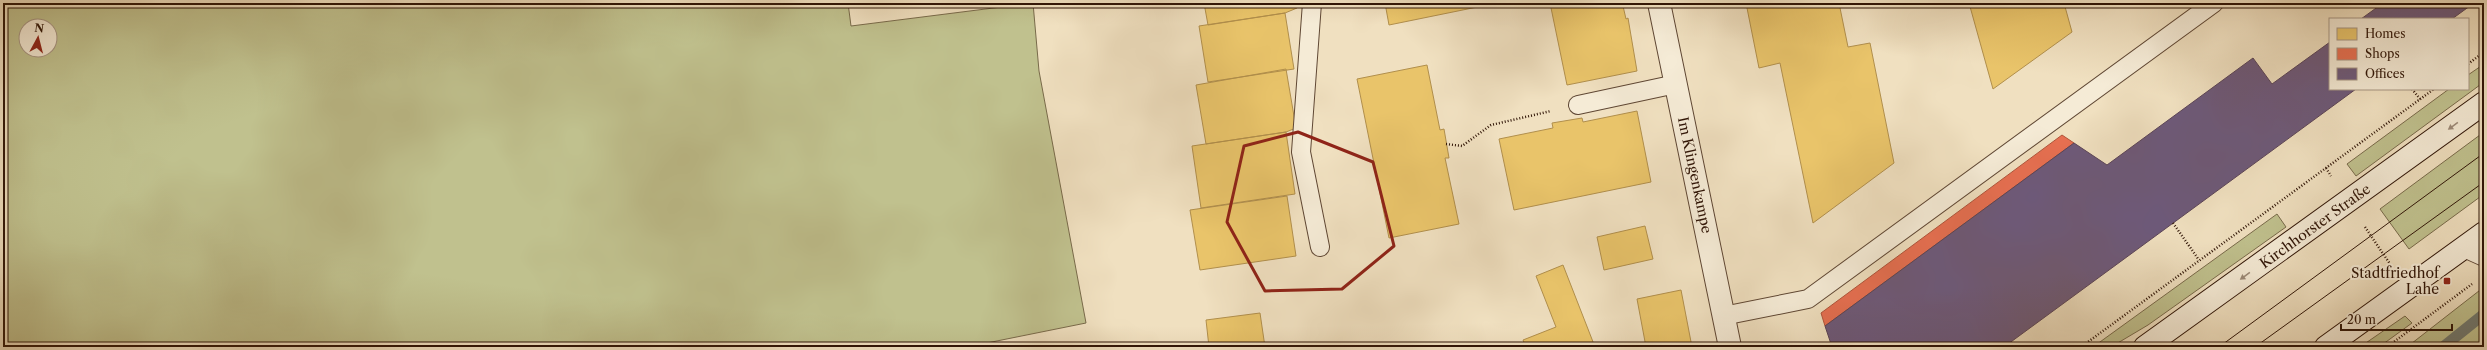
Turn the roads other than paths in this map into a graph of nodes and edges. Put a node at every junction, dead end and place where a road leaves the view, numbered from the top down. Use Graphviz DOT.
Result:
graph roads {
  1 [pos="1312,3"];
  2 [pos="1659,3"];
  3 [pos="2214,3"];
  4 [pos="1676,84"];
  5 [pos="2484,103"];
  6 [pos="1578,105"];
  7 [pos="2484,233"];
  8 [pos="1320,247"];
  9 [pos="2464,248"];
  10 [pos="2484,257"];
  11 [pos="1723,316"];
  12 [pos="1730,347"];
  13 [pos="2145,347"];
  14 [pos="2326,347"];
  1 -- 8 [label="lane"];
  2 -- 4 [label="main road, Im Klingenkampe"];
  3 -- 11 [label="lane"];
  4 -- 6 [label="lane"];
  4 -- 11 [label="main road, Im Klingenkampe"];
  5 -- 13 [label="main road, Kirchhorster Straße, one-way"];
  7 -- 9 [label="main road"];
  9 -- 10 [label="lane"];
  9 -- 14 [label="main road"];
  11 -- 12 [label="main road, Im Klingenkampe"];
}
